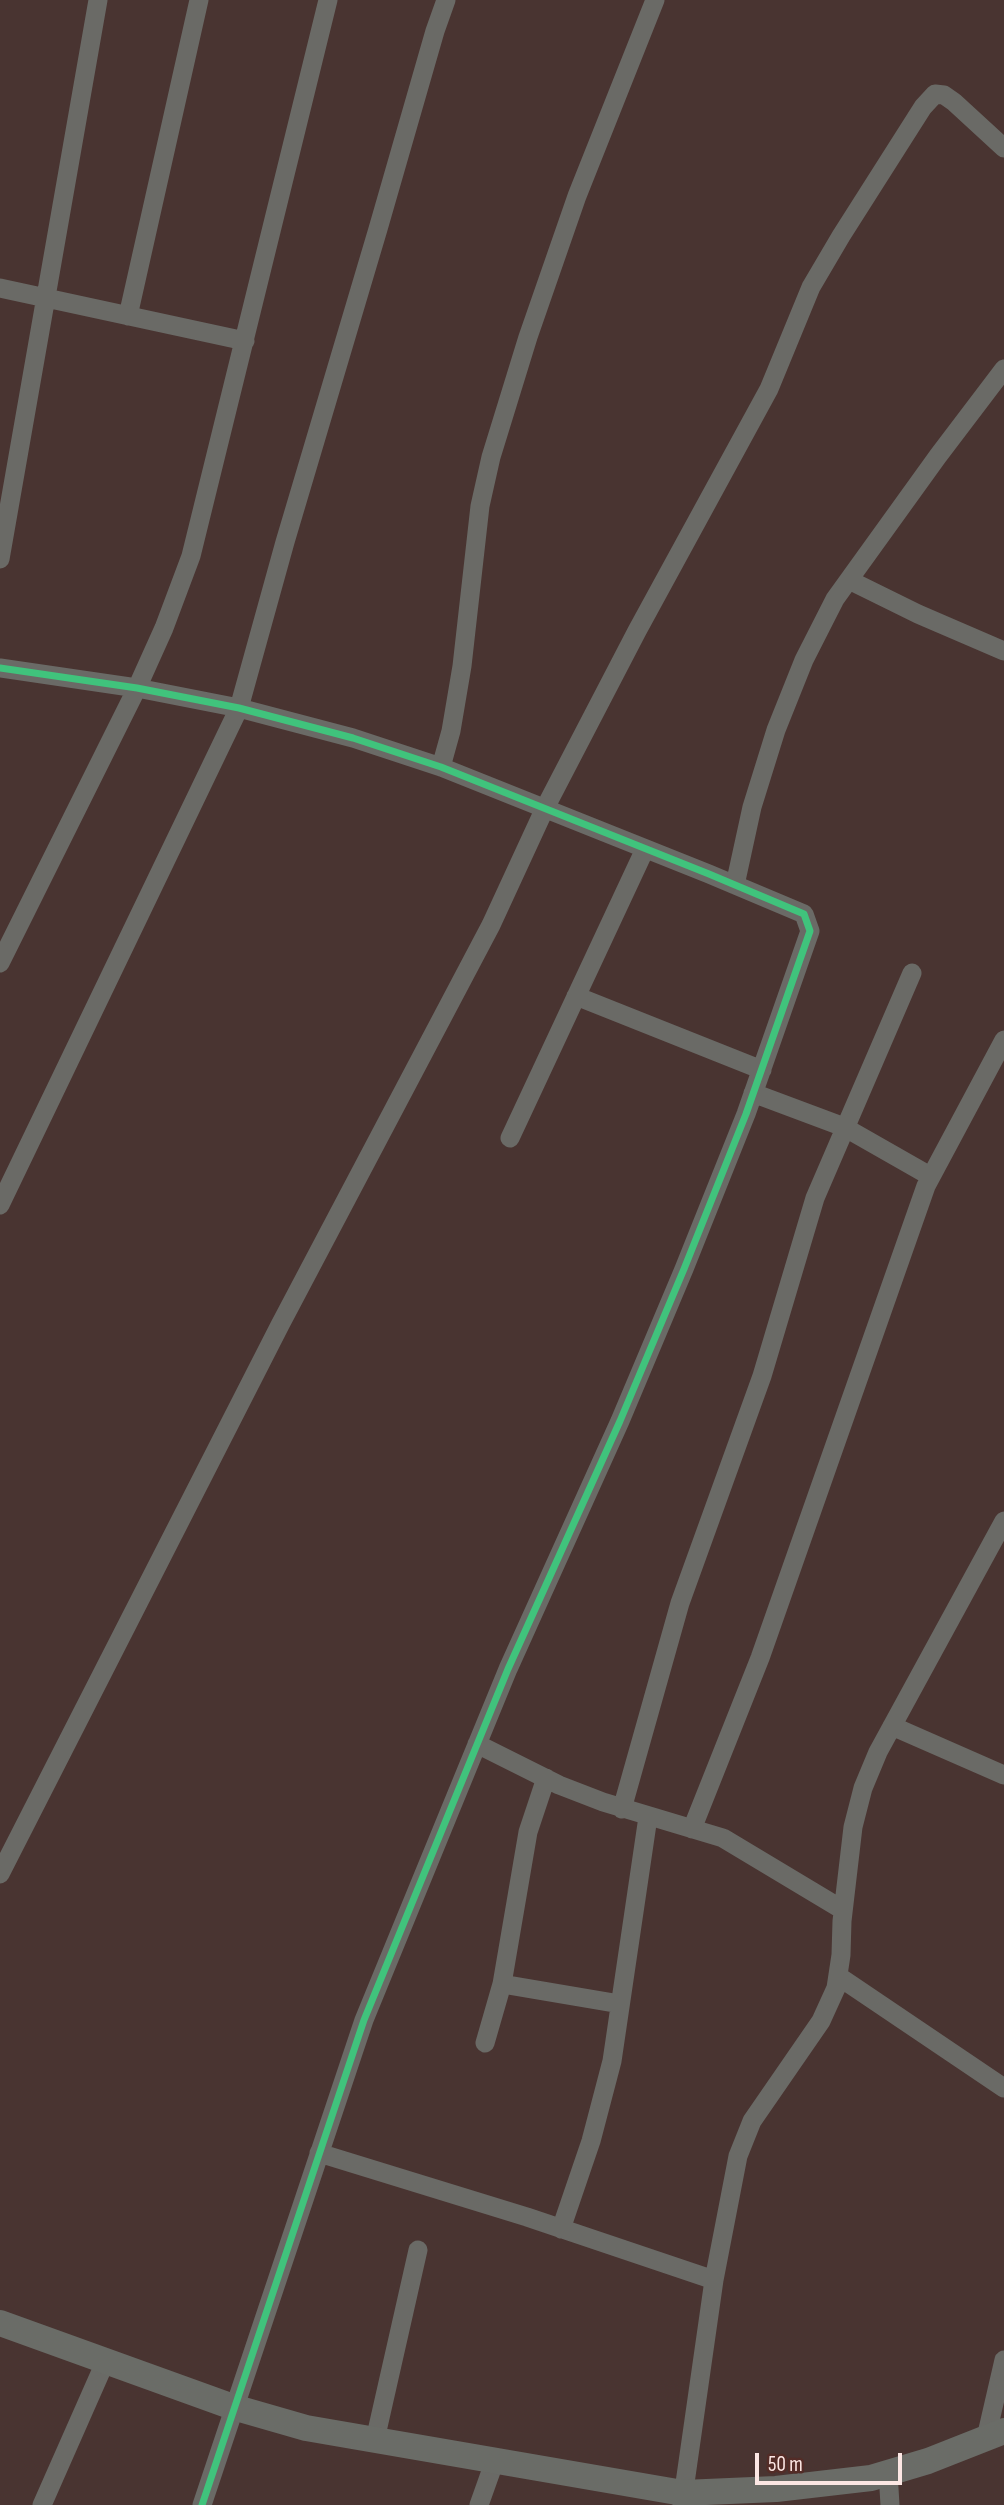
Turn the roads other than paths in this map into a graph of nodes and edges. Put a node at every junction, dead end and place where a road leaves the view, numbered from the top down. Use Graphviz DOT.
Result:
graph roads {
  1 [pos="98,0"];
  2 [pos="200,0"];
  3 [pos="328,0"];
  4 [pos="446,0"];
  5 [pos="655,0"];
  6 [pos="1004,148"];
  7 [pos="0,288"];
  8 [pos="46,297"];
  9 [pos="128,316"];
  10 [pos="245,341"];
  11 [pos="1004,369"];
  12 [pos="0,559"];
  13 [pos="849,580"];
  14 [pos="1004,651"];
  15 [pos="0,668"];
  16 [pos="137,688"];
  17 [pos="239,708"];
  18 [pos="441,767"];
  19 [pos="545,808"];
  20 [pos="645,849"];
  21 [pos="735,885"];
  22 [pos="0,963"];
  23 [pos="912,973"];
  24 [pos="576,996"];
  25 [pos="1004,1040"];
  26 [pos="762,1070"];
  27 [pos="753,1093"];
  28 [pos="844,1127"];
  29 [pos="509,1138"];
  30 [pos="930,1176"];
  31 [pos="0,1205"];
  32 [pos="1004,1521"];
  33 [pos="892,1726"];
  34 [pos="477,1744"];
  35 [pos="1004,1775"];
  36 [pos="546,1778"];
  37 [pos="622,1809"];
  38 [pos="648,1817"];
  39 [pos="692,1829"];
  40 [pos="0,1874"];
  41 [pos="843,1910"];
  42 [pos="838,1976"];
  43 [pos="502,1984"];
  44 [pos="620,2004"];
  45 [pos="485,2043"];
  46 [pos="1004,2088"];
  47 [pos="319,2154"];
  48 [pos="561,2229"];
  49 [pos="418,2250"];
  50 [pos="714,2280"];
  51 [pos="0,2323"];
  52 [pos="106,2360"];
  53 [pos="1004,2360"];
  54 [pos="233,2407"];
  55 [pos="995,2434"];
  56 [pos="375,2440"];
  57 [pos="495,2460"];
  58 [pos="888,2472"];
  59 [pos="683,2499"];
  60 [pos="42,2505"];
  61 [pos="202,2505"];
  62 [pos="479,2505"];
  63 [pos="890,2505"];
  1 -- 8 [label="street"];
  2 -- 9 [label="street"];
  3 -- 10 [label="street"];
  4 -- 17 [label="street"];
  5 -- 18 [label="street"];
  6 -- 19 [label="street"];
  7 -- 8 [label="street"];
  8 -- 9 [label="street"];
  8 -- 12 [label="street"];
  9 -- 10 [label="street"];
  10 -- 16 [label="street"];
  11 -- 13 [label="street"];
  13 -- 14 [label="street"];
  13 -- 21 [label="street"];
  15 -- 16 [label="street"];
  16 -- 17 [label="street"];
  16 -- 22 [label="street"];
  17 -- 18 [label="street"];
  17 -- 31 [label="street"];
  18 -- 19 [label="street"];
  19 -- 20 [label="street"];
  19 -- 40 [label="street"];
  20 -- 21 [label="street"];
  20 -- 24 [label="street"];
  21 -- 26 [label="street"];
  23 -- 28 [label="street"];
  24 -- 26 [label="street"];
  24 -- 29 [label="street"];
  25 -- 30 [label="street"];
  26 -- 27 [label="street"];
  27 -- 28 [label="street"];
  27 -- 34 [label="street"];
  28 -- 30 [label="street"];
  28 -- 37 [label="street"];
  30 -- 39 [label="street"];
  32 -- 33 [label="street"];
  33 -- 35 [label="street"];
  33 -- 41 [label="street"];
  34 -- 36 [label="street"];
  34 -- 47 [label="street"];
  36 -- 37 [label="street"];
  36 -- 43 [label="street"];
  37 -- 38 [label="street"];
  38 -- 39 [label="street"];
  38 -- 44 [label="street"];
  39 -- 41 [label="street"];
  41 -- 42 [label="street"];
  42 -- 46 [label="street"];
  42 -- 50 [label="street"];
  43 -- 44 [label="street"];
  43 -- 45 [label="street"];
  44 -- 48 [label="street"];
  47 -- 48 [label="street"];
  47 -- 54 [label="street"];
  48 -- 50 [label="street"];
  49 -- 56 [label="street"];
  50 -- 59 [label="street"];
  51 -- 52 [label="street"];
  52 -- 54 [label="street"];
  52 -- 60 [label="street"];
  53 -- 55 [label="street"];
  54 -- 56 [label="street"];
  54 -- 61 [label="street"];
  55 -- 58 [label="street"];
  56 -- 57 [label="street"];
  57 -- 59 [label="street"];
  57 -- 62 [label="street"];
  58 -- 59 [label="street"];
  58 -- 63 [label="street"];
}
